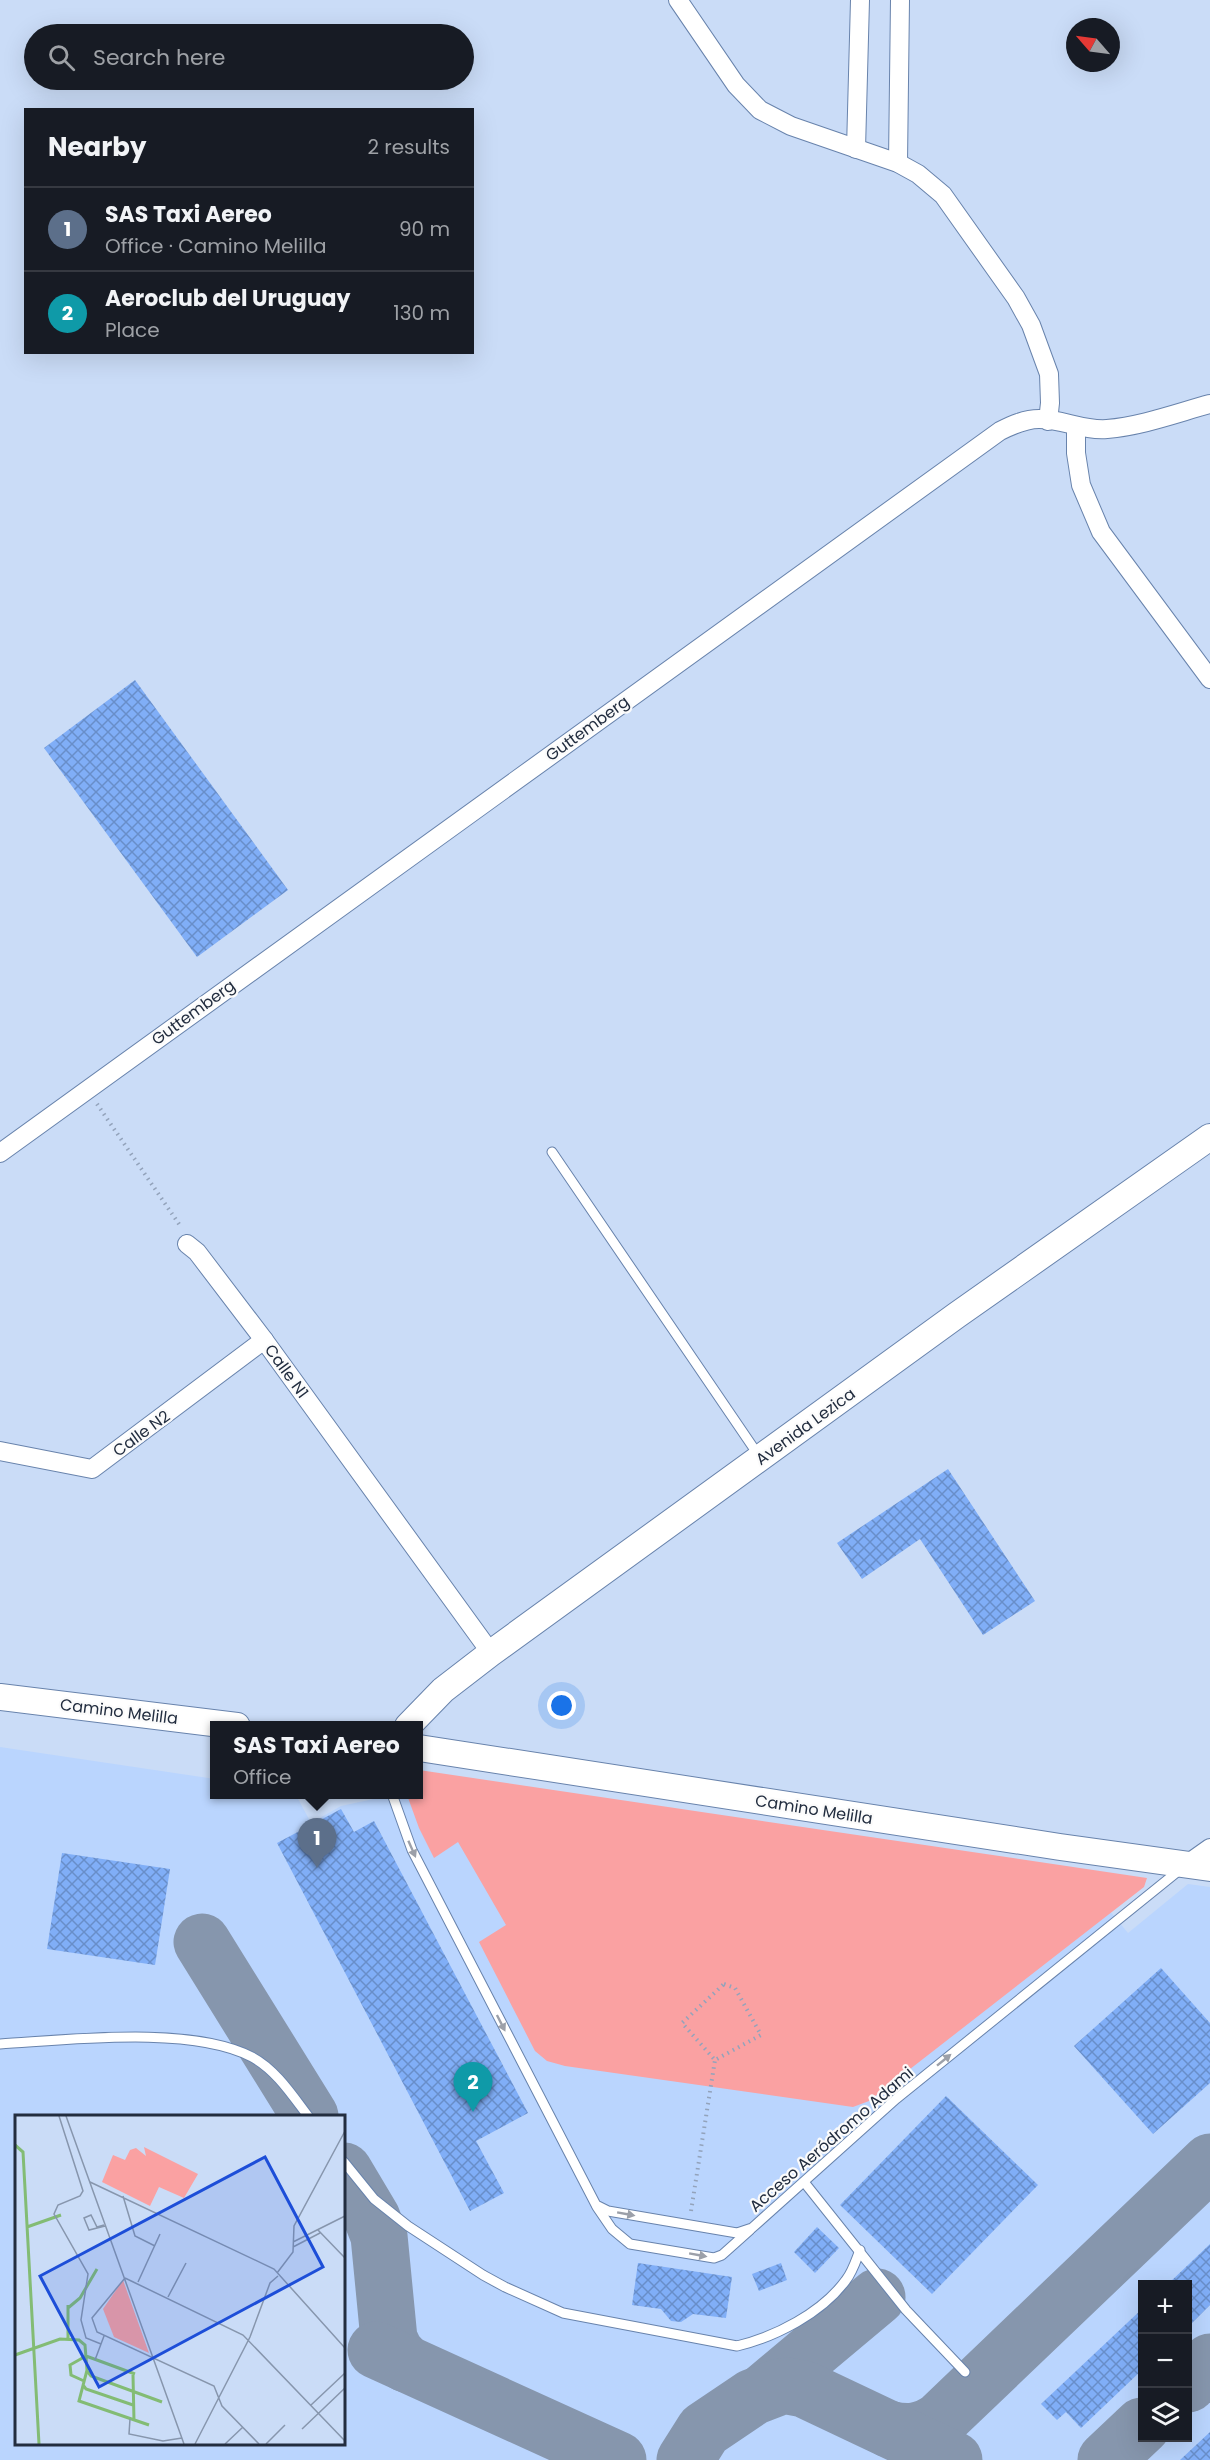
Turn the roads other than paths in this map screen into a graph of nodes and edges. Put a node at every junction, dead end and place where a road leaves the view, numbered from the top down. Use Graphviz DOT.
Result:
graph roads {
  1 [pos="678,0"];
  2 [pos="860,0"];
  3 [pos="900,0"];
  4 [pos="856,149"];
  5 [pos="898,163"];
  6 [pos="1210,404"];
  7 [pos="1048,421"];
  8 [pos="1076,426"];
  9 [pos="1210,680"];
  10 [pos="1210,1137"];
  11 [pos="552,1152"];
  12 [pos="0,1153"];
  13 [pos="187,1244"];
  14 [pos="264,1340"];
  15 [pos="0,1451"];
  16 [pos="761,1458"];
  17 [pos="491,1653"];
  18 [pos="0,1697"];
  19 [pos="412,1721"];
  20 [pos="210,1722"];
  21 [pos="423,1749"];
  22 [pos="394,1799"];
  23 [pos="1210,1848"];
  24 [pos="1198,1866"];
  25 [pos="0,2044"];
  26 [pos="307,2115"];
  27 [pos="345,2163"];
  28 [pos="804,2182"];
  29 [pos="596,2205"];
  30 [pos="752,2228"];
  31 [pos="860,2250"];
  32 [pos="965,2372"];
  1 -- 4 [label="street"];
  2 -- 4 [label="street"];
  3 -- 5 [label="street"];
  4 -- 5 [label="street"];
  5 -- 7 [label="street"];
  6 -- 8 [label="street, Guttemberg"];
  7 -- 8 [label="street, Guttemberg"];
  7 -- 12 [label="street, Guttemberg"];
  8 -- 9 [label="street"];
  10 -- 16 [label="street, Avenida Lezica"];
  11 -- 16 [label="lane"];
  13 -- 14 [label="street, Calle N1"];
  14 -- 15 [label="street, Calle N2"];
  14 -- 17 [label="street, Calle N1"];
  16 -- 17 [label="street, Avenida Lezica"];
  17 -- 19 [label="street, Avenida Lezica"];
  18 -- 20 [label="street, Camino Melilla"];
  21 -- 24 [label="street, Camino Melilla"];
  22 -- 29 [label="lane, one-way"];
  23 -- 24 [label="street"];
  28 -- 24 [label="lane, Acceso Aeródromo Adami, one-way"];
  25 -- 26 [label="lane"];
  27 -- 31 [label="lane"];
  28 -- 30 [label="lane, Acceso Aeródromo Adami"];
  28 -- 31 [label="lane"];
  29 -- 30 [label="lane, Acceso Aeródromo Adami, one-way"];
  29 -- 30 [label="lane, one-way"];
  31 -- 32 [label="lane"];
}
